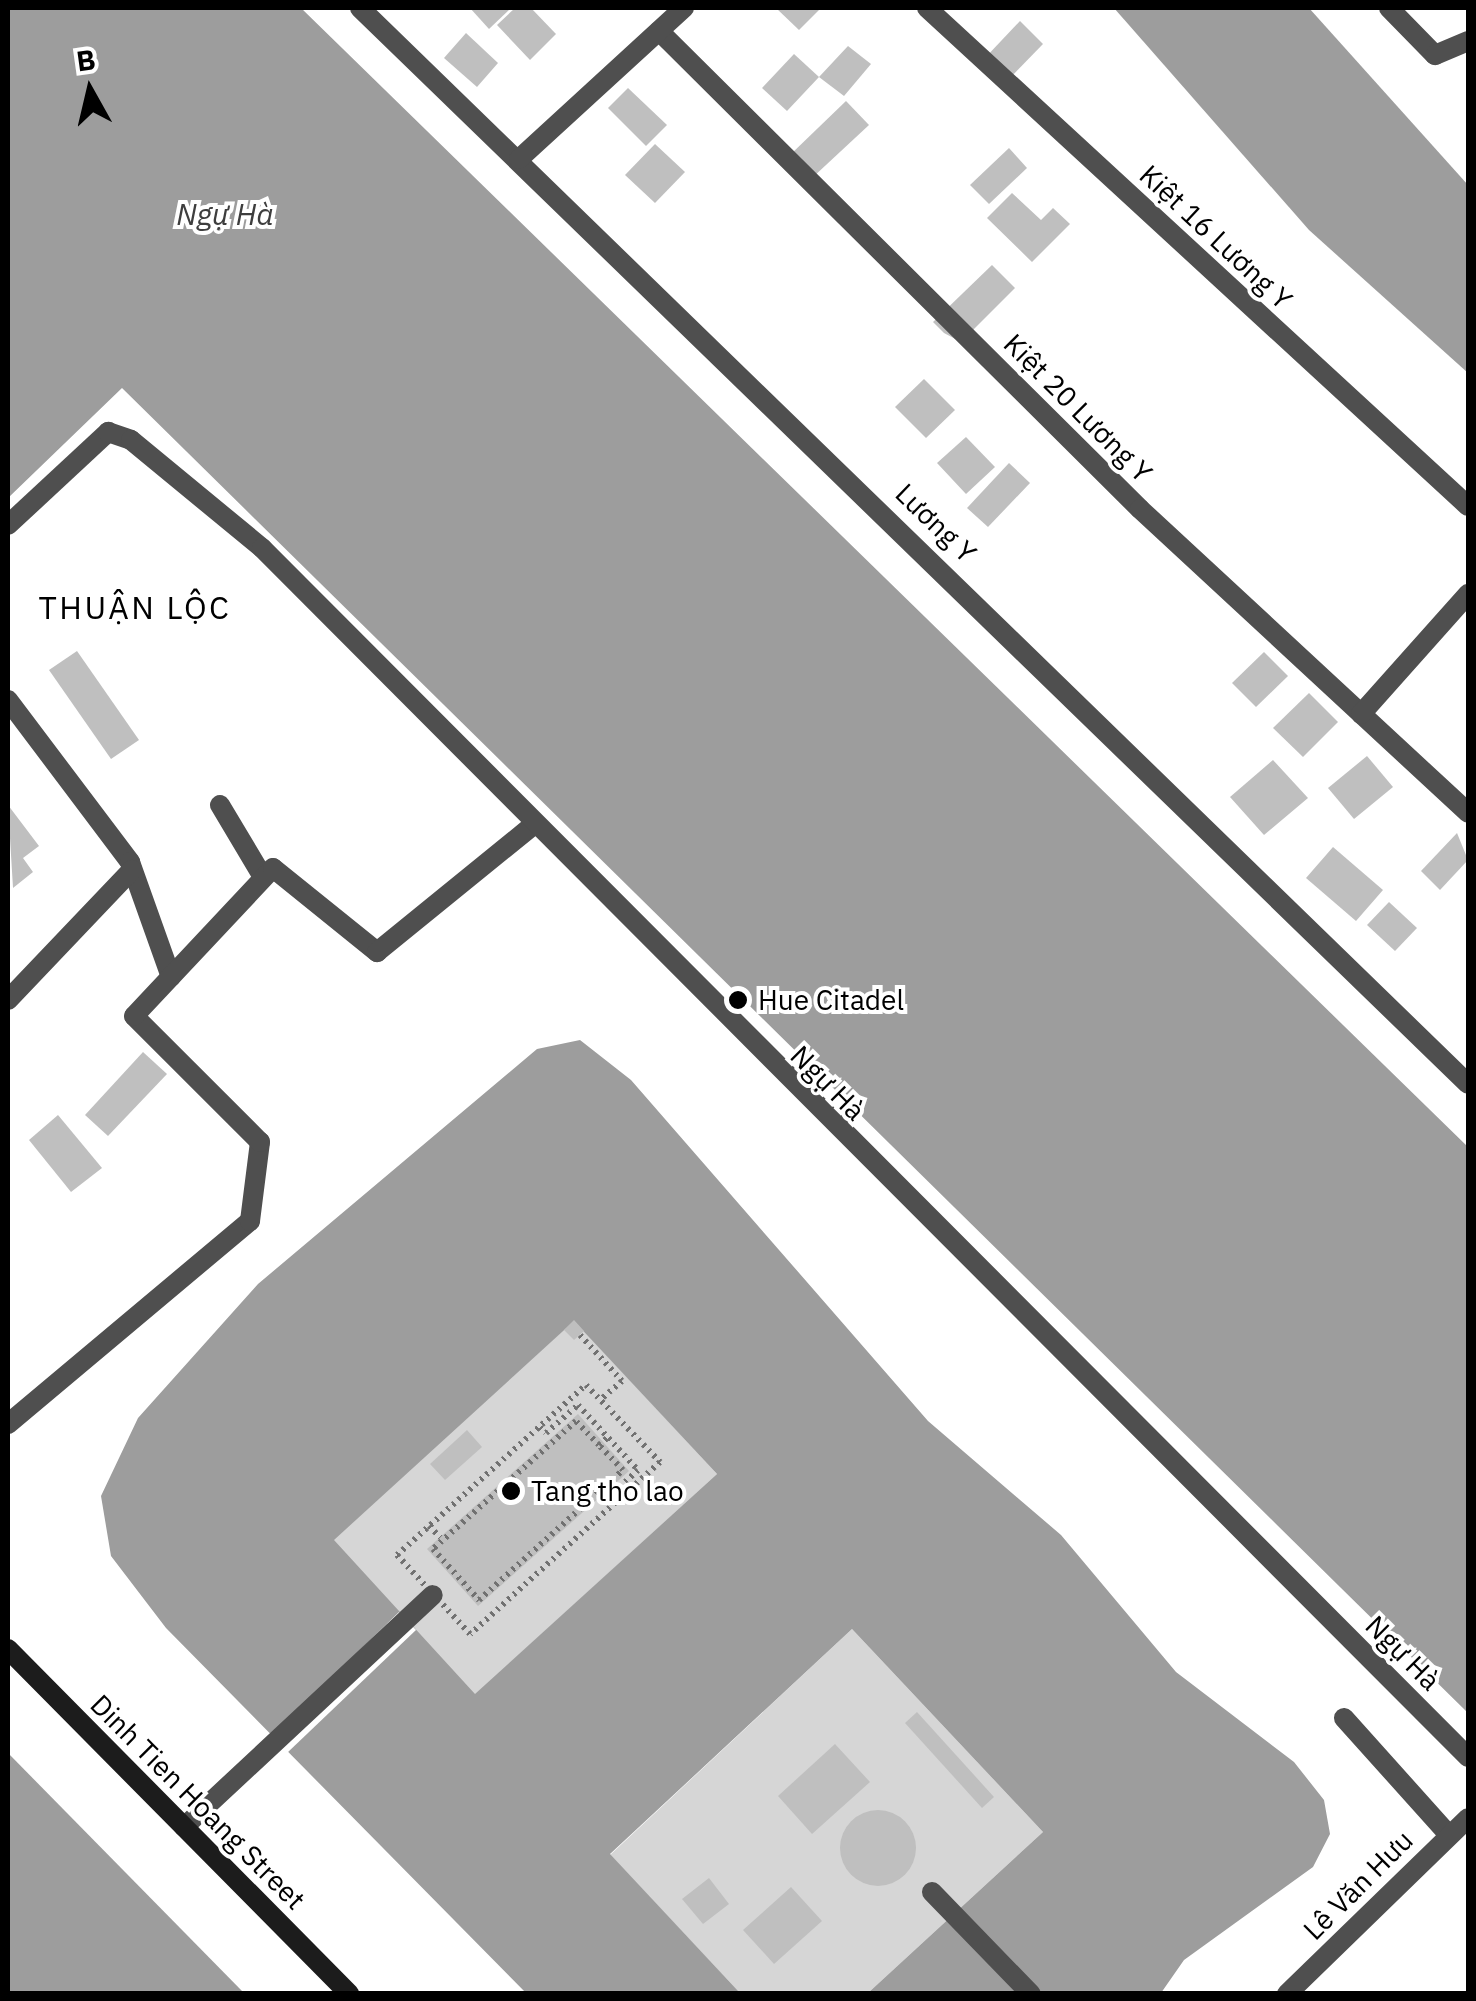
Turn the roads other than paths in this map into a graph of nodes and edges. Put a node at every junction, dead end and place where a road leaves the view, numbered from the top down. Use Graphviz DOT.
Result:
graph roads {
  1 [pos="360,8"];
  2 [pos="684,8"];
  3 [pos="927,8"];
  4 [pos="1389,8"];
  5 [pos="659,31"];
  6 [pos="1468,41"];
  7 [pos="519,159"];
  8 [pos="1468,506"];
  9 [pos="8,525"];
  10 [pos="1468,594"];
  11 [pos="8,700"];
  12 [pos="1361,714"];
  13 [pos="220,805"];
  14 [pos="1468,813"];
  15 [pos="531,827"];
  16 [pos="132,870"];
  17 [pos="263,878"];
  18 [pos="171,976"];
  19 [pos="8,1000"];
  20 [pos="1468,1084"];
  21 [pos="8,1424"];
  22 [pos="433,1595"];
  23 [pos="8,1650"];
  24 [pos="1344,1718"];
  25 [pos="1468,1758"];
  26 [pos="1468,1818"];
  27 [pos="184,1827"];
  28 [pos="1448,1834"];
  29 [pos="932,1892"];
  30 [pos="349,1994"];
  31 [pos="1031,1994"];
  32 [pos="1288,1994"];
  1 -- 7 [label="street, Lương Y"];
  2 -- 5 [label="street"];
  3 -- 8 [label="street, Kiệt 16 Lương Y"];
  4 -- 6 [label="street"];
  5 -- 7 [label="street"];
  5 -- 12 [label="street, Kiệt 20 Lương Y"];
  7 -- 20 [label="street, Lương Y"];
  9 -- 15 [label="street, Ngự Hà"];
  10 -- 12 [label="street"];
  11 -- 16 [label="street"];
  12 -- 14 [label="street, Kiệt 20 Lương Y"];
  13 -- 17 [label="street"];
  15 -- 17 [label="street"];
  15 -- 25 [label="street, Ngự Hà"];
  16 -- 18 [label="street"];
  16 -- 19 [label="street"];
  17 -- 18 [label="street"];
  18 -- 21 [label="street"];
  22 -- 27 [label="street"];
  23 -- 27 [label="main road, Dinh Tien Hoang Street"];
  24 -- 28 [label="street"];
  26 -- 28 [label="street, Lê Văn Hưu"];
  27 -- 30 [label="main road, Dinh Tien Hoang Street"];
  28 -- 32 [label="street, Lê Văn Hưu"];
  29 -- 31 [label="street"];
}
